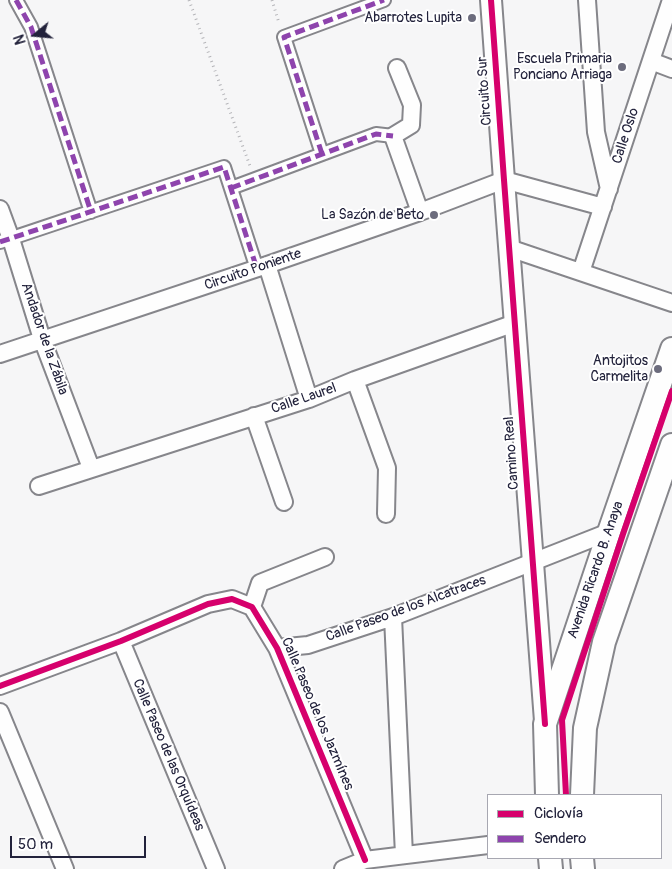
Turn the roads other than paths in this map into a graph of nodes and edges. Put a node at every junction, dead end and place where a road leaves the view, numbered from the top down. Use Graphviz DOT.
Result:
graph roads {
  1 [pos="16,0"];
  2 [pos="384,0"];
  3 [pos="492,0"];
  4 [pos="587,0"];
  5 [pos="671,0"];
  6 [pos="651,61"];
  7 [pos="397,68"];
  8 [pos="672,69"];
  9 [pos="394,136"];
  10 [pos="322,154"];
  11 [pos="504,180"];
  12 [pos="231,188"];
  13 [pos="609,189"];
  14 [pos="603,207"];
  15 [pos="0,209"];
  16 [pos="91,212"];
  17 [pos="420,212"];
  18 [pos="6,240"];
  19 [pos="509,248"];
  20 [pos="262,267"];
  21 [pos="582,272"];
  22 [pos="672,303"];
  23 [pos="515,323"];
  24 [pos="42,339"];
  25 [pos="672,349"];
  26 [pos="0,354"];
  27 [pos="355,380"];
  28 [pos="309,399"];
  29 [pos="254,416"];
  30 [pos="672,446"];
  31 [pos="91,468"];
  32 [pos="39,486"];
  33 [pos="284,502"];
  34 [pos="386,514"];
  35 [pos="609,532"];
  36 [pos="325,557"];
  37 [pos="533,562"];
  38 [pos="252,607"];
  39 [pos="393,617"];
  40 [pos="121,641"];
  41 [pos="277,648"];
  42 [pos="0,686"];
  43 [pos="0,712"];
  44 [pos="545,724"];
  45 [pos="548,794"];
  46 [pos="582,794"];
  47 [pos="487,845"];
  48 [pos="404,855"];
  49 [pos="366,860"];
  50 [pos="65,869"];
  51 [pos="216,869"];
  52 [pos="343,869"];
  1 -- 16 [label="street"];
  2 -- 10 [label="street"];
  3 -- 11 [label="street, Circuito Sur"];
  4 -- 13 [label="street"];
  5 -- 6 [label="street, Calle Oslo"];
  6 -- 8 [label="street"];
  6 -- 13 [label="street, Calle Oslo"];
  7 -- 9 [label="street"];
  9 -- 10 [label="street"];
  9 -- 17 [label="street"];
  10 -- 12 [label="street"];
  11 -- 14 [label="street"];
  11 -- 17 [label="street, Circuito Poniente"];
  11 -- 19 [label="street, Camino Real"];
  12 -- 16 [label="street"];
  12 -- 20 [label="street"];
  13 -- 14 [label="street, Calle Oslo"];
  14 -- 21 [label="street, Calle Oslo"];
  15 -- 18 [label="street, Andador de la Zábila"];
  16 -- 18 [label="street"];
  17 -- 20 [label="street, Circuito Poniente"];
  18 -- 24 [label="street, Andador de la Zábila"];
  19 -- 21 [label="street"];
  19 -- 23 [label="street, Camino Real"];
  20 -- 24 [label="street, Circuito Poniente"];
  20 -- 28 [label="street"];
  21 -- 22 [label="street"];
  23 -- 27 [label="street, Calle Laurel"];
  23 -- 37 [label="street, Camino Real"];
  24 -- 26 [label="street, Circuito Poniente"];
  24 -- 31 [label="street, Andador de la Zábila"];
  25 -- 35 [label="main road, Avenida Ricardo B. Anaya"];
  27 -- 28 [label="street, Calle Laurel"];
  27 -- 34 [label="street"];
  28 -- 29 [label="street, Calle Laurel"];
  29 -- 31 [label="street, Calle Laurel"];
  29 -- 33 [label="street"];
  30 -- 46 [label="main road"];
  31 -- 32 [label="street, Calle Laurel"];
  35 -- 37 [label="street, Calle Paseo de los Alcatraces"];
  35 -- 44 [label="main road, Avenida Ricardo B. Anaya"];
  36 -- 38 [label="street"];
  37 -- 39 [label="street, Calle Paseo de los Alcatraces"];
  37 -- 44 [label="street, Camino Real"];
  38 -- 40 [label="street"];
  38 -- 41 [label="street, Calle Paseo de los Jazmínes"];
  39 -- 41 [label="street, Calle Paseo de los Alcatraces"];
  39 -- 48 [label="street"];
  40 -- 42 [label="street"];
  40 -- 51 [label="street, Calle Paseo de las Orquídeas"];
  41 -- 49 [label="street, Calle Paseo de los Jazmínes"];
  43 -- 50 [label="street"];
  44 -- 45 [label="main road, Avenida Ricardo B. Anaya"];
  47 -- 48 [label="street"];
  48 -- 49 [label="street"];
  49 -- 52 [label="street"];
}
